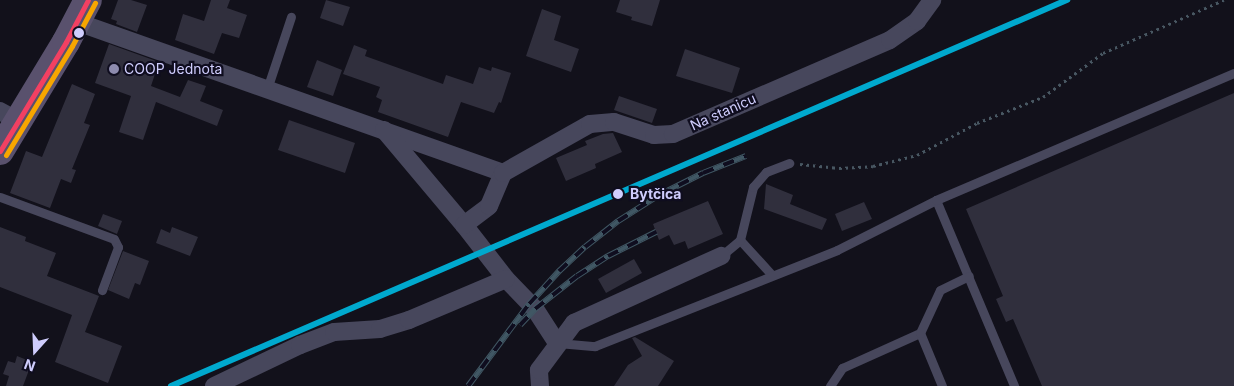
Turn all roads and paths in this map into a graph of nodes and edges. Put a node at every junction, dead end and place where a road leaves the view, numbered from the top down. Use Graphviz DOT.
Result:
graph roads {
  1 [pos="932,0"];
  2 [pos="1224,0"];
  3 [pos="83,11"];
  4 [pos="291,18"];
  5 [pos="1234,73"];
  6 [pos="267,89"];
  7 [pos="9,116"];
  8 [pos="382,129"];
  9 [pos="0,151"];
  10 [pos="789,163"];
  11 [pos="503,173"];
  12 [pos="0,196"];
  13 [pos="936,200"];
  14 [pos="464,225"];
  15 [pos="740,240"];
  16 [pos="720,256"];
  17 [pos="772,275"];
  18 [pos="968,276"];
  19 [pos="506,279"];
  20 [pos="102,290"];
  21 [pos="920,333"];
  22 [pos="557,343"];
  23 [pos="214,386"];
  24 [pos="540,386"];
  25 [pos="830,386"];
  26 [pos="942,386"];
  27 [pos="1014,386"];
  1 -- 11 [label="street, Na stanicu"];
  2 -- 10 [label="path"];
  3 -- 6 [label="street"];
  3 -- 7 [label="main road"];
  4 -- 6 [label="lane"];
  5 -- 13 [label="lane"];
  6 -- 8 [label="street"];
  7 -- 9 [label="main road"];
  8 -- 11 [label="street"];
  8 -- 14 [label="street"];
  10 -- 15 [label="lane"];
  11 -- 14 [label="street"];
  12 -- 20 [label="lane"];
  13 -- 17 [label="lane"];
  13 -- 18 [label="lane"];
  14 -- 19 [label="street"];
  15 -- 16 [label="lane"];
  15 -- 17 [label="lane"];
  16 -- 22 [label="street"];
  17 -- 22 [label="lane"];
  18 -- 21 [label="lane"];
  18 -- 27 [label="lane"];
  19 -- 22 [label="street"];
  19 -- 23 [label="street"];
  21 -- 25 [label="lane"];
  21 -- 26 [label="lane"];
  22 -- 24 [label="street"];
}
